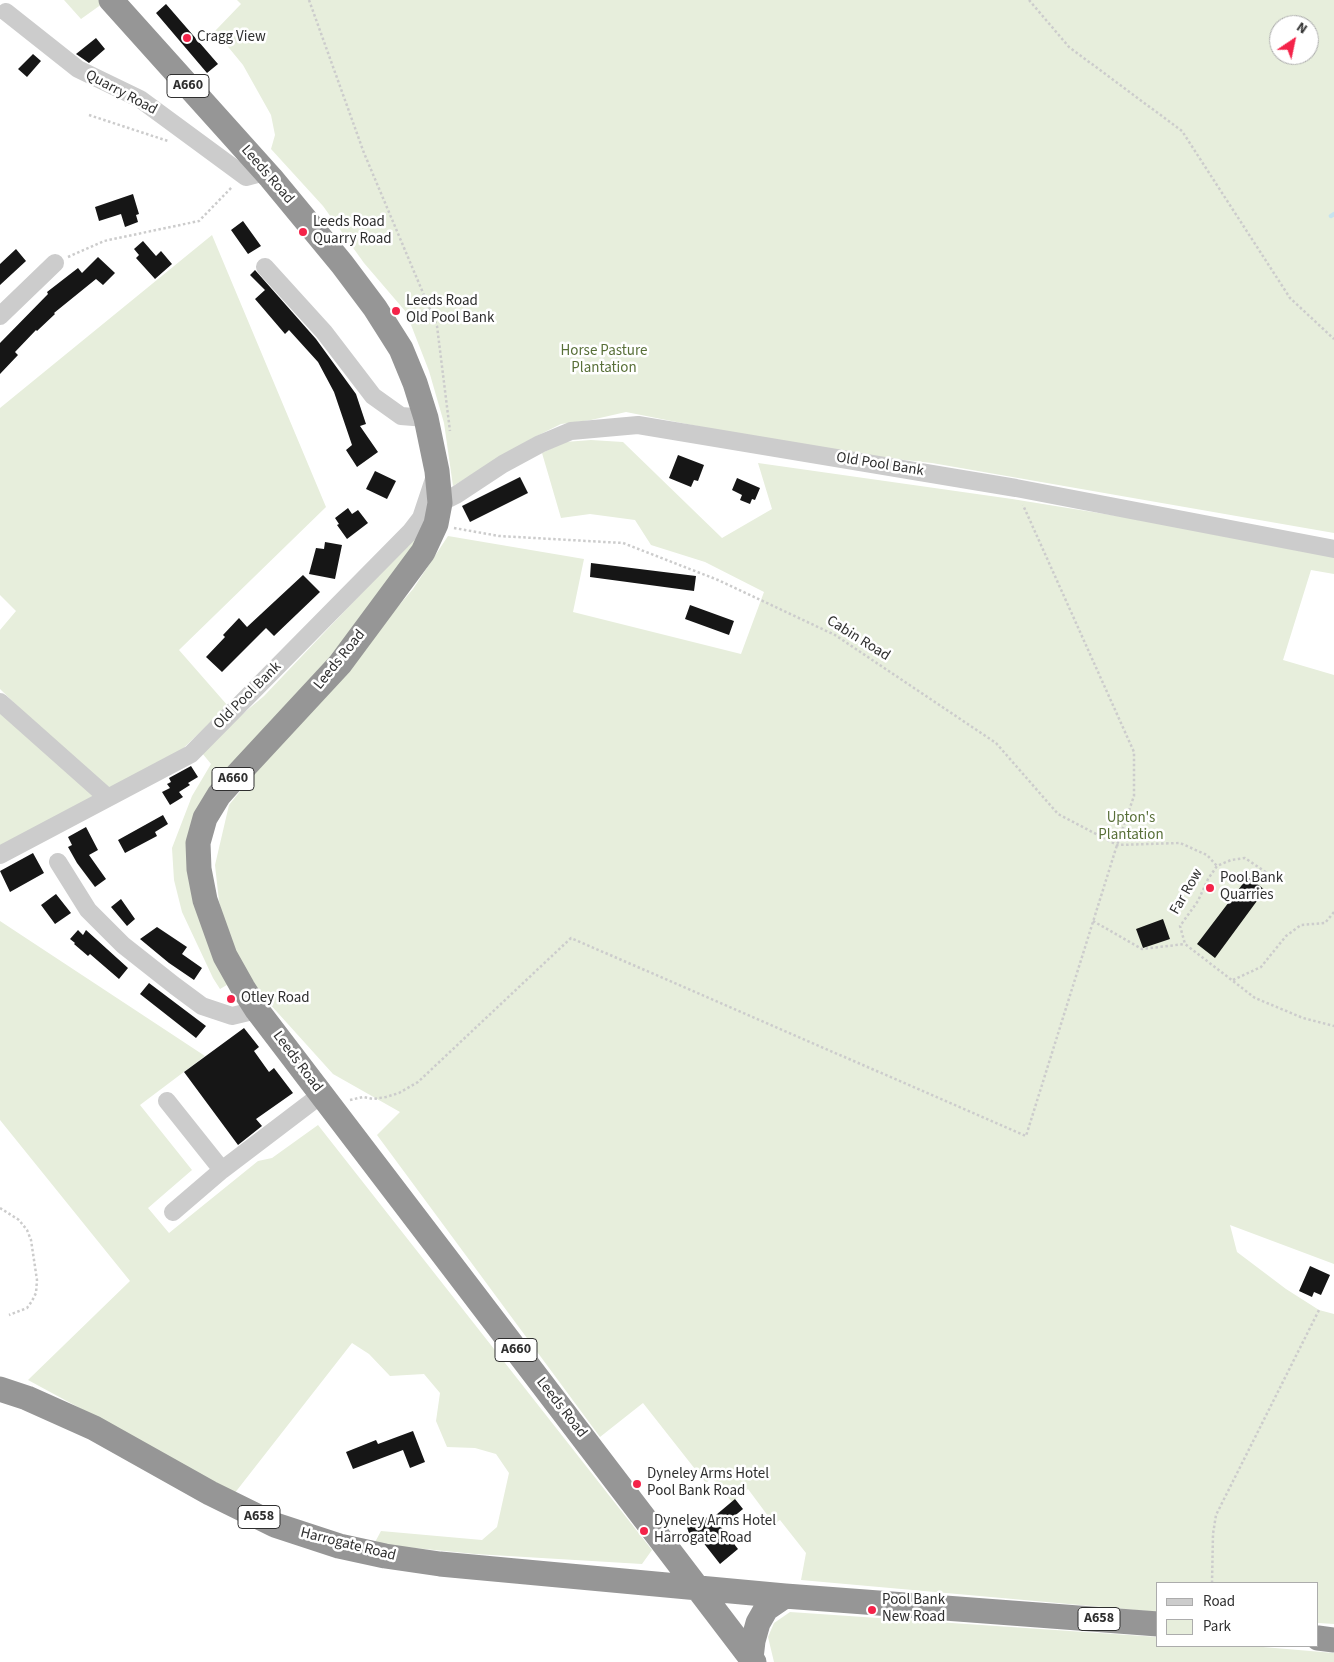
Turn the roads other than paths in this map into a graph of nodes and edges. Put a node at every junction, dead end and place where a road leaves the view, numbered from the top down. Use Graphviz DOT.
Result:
graph roads {
  1 [pos="111,0"];
  2 [pos="6,12"];
  3 [pos="265,172"];
  4 [pos="55,263"];
  5 [pos="265,267"];
  6 [pos="0,316"];
  7 [pos="437,418"];
  8 [pos="438,471"];
  9 [pos="438,514"];
  10 [pos="1334,549"];
  11 [pos="0,702"];
  12 [pos="107,797"];
  13 [pos="0,855"];
  14 [pos="58,862"];
  15 [pos="257,1010"];
  16 [pos="167,1101"];
  17 [pos="328,1103"];
  18 [pos="222,1170"];
  19 [pos="173,1212"];
  20 [pos="0,1390"];
  21 [pos="698,1587"];
  22 [pos="785,1596"];
  23 [pos="1156,1624"];
  24 [pos="1319,1638"];
  25 [pos="1334,1640"];
  26 [pos="753,1660"];
  1 -- 3 [label="highway, Leeds Road / A660"];
  2 -- 3 [label="street, Quarry Road"];
  3 -- 7 [label="highway, Leeds Road / A660"];
  4 -- 6 [label="street"];
  5 -- 7 [label="street"];
  7 -- 8 [label="highway, Leeds Road / A660"];
  8 -- 9 [label="highway, Leeds Road / A660"];
  8 -- 12 [label="street, Old Pool Bank"];
  9 -- 10 [label="street, Old Pool Bank"];
  9 -- 15 [label="highway, Leeds Road / A660"];
  11 -- 12 [label="street"];
  12 -- 13 [label="street, Old Pool Bank"];
  14 -- 15 [label="street"];
  15 -- 17 [label="highway, Leeds Road / A660"];
  16 -- 18 [label="street"];
  17 -- 18 [label="street"];
  17 -- 21 [label="highway, Leeds Road / A660"];
  18 -- 19 [label="street"];
  20 -- 21 [label="highway, Harrogate Road / A658"];
  21 -- 22 [label="highway, A658"];
  21 -- 26 [label="highway, Leeds Road / A660"];
  22 -- 23 [label="highway, A658"];
  22 -- 26 [label="highway"];
  24 -- 25 [label="highway"];
}
